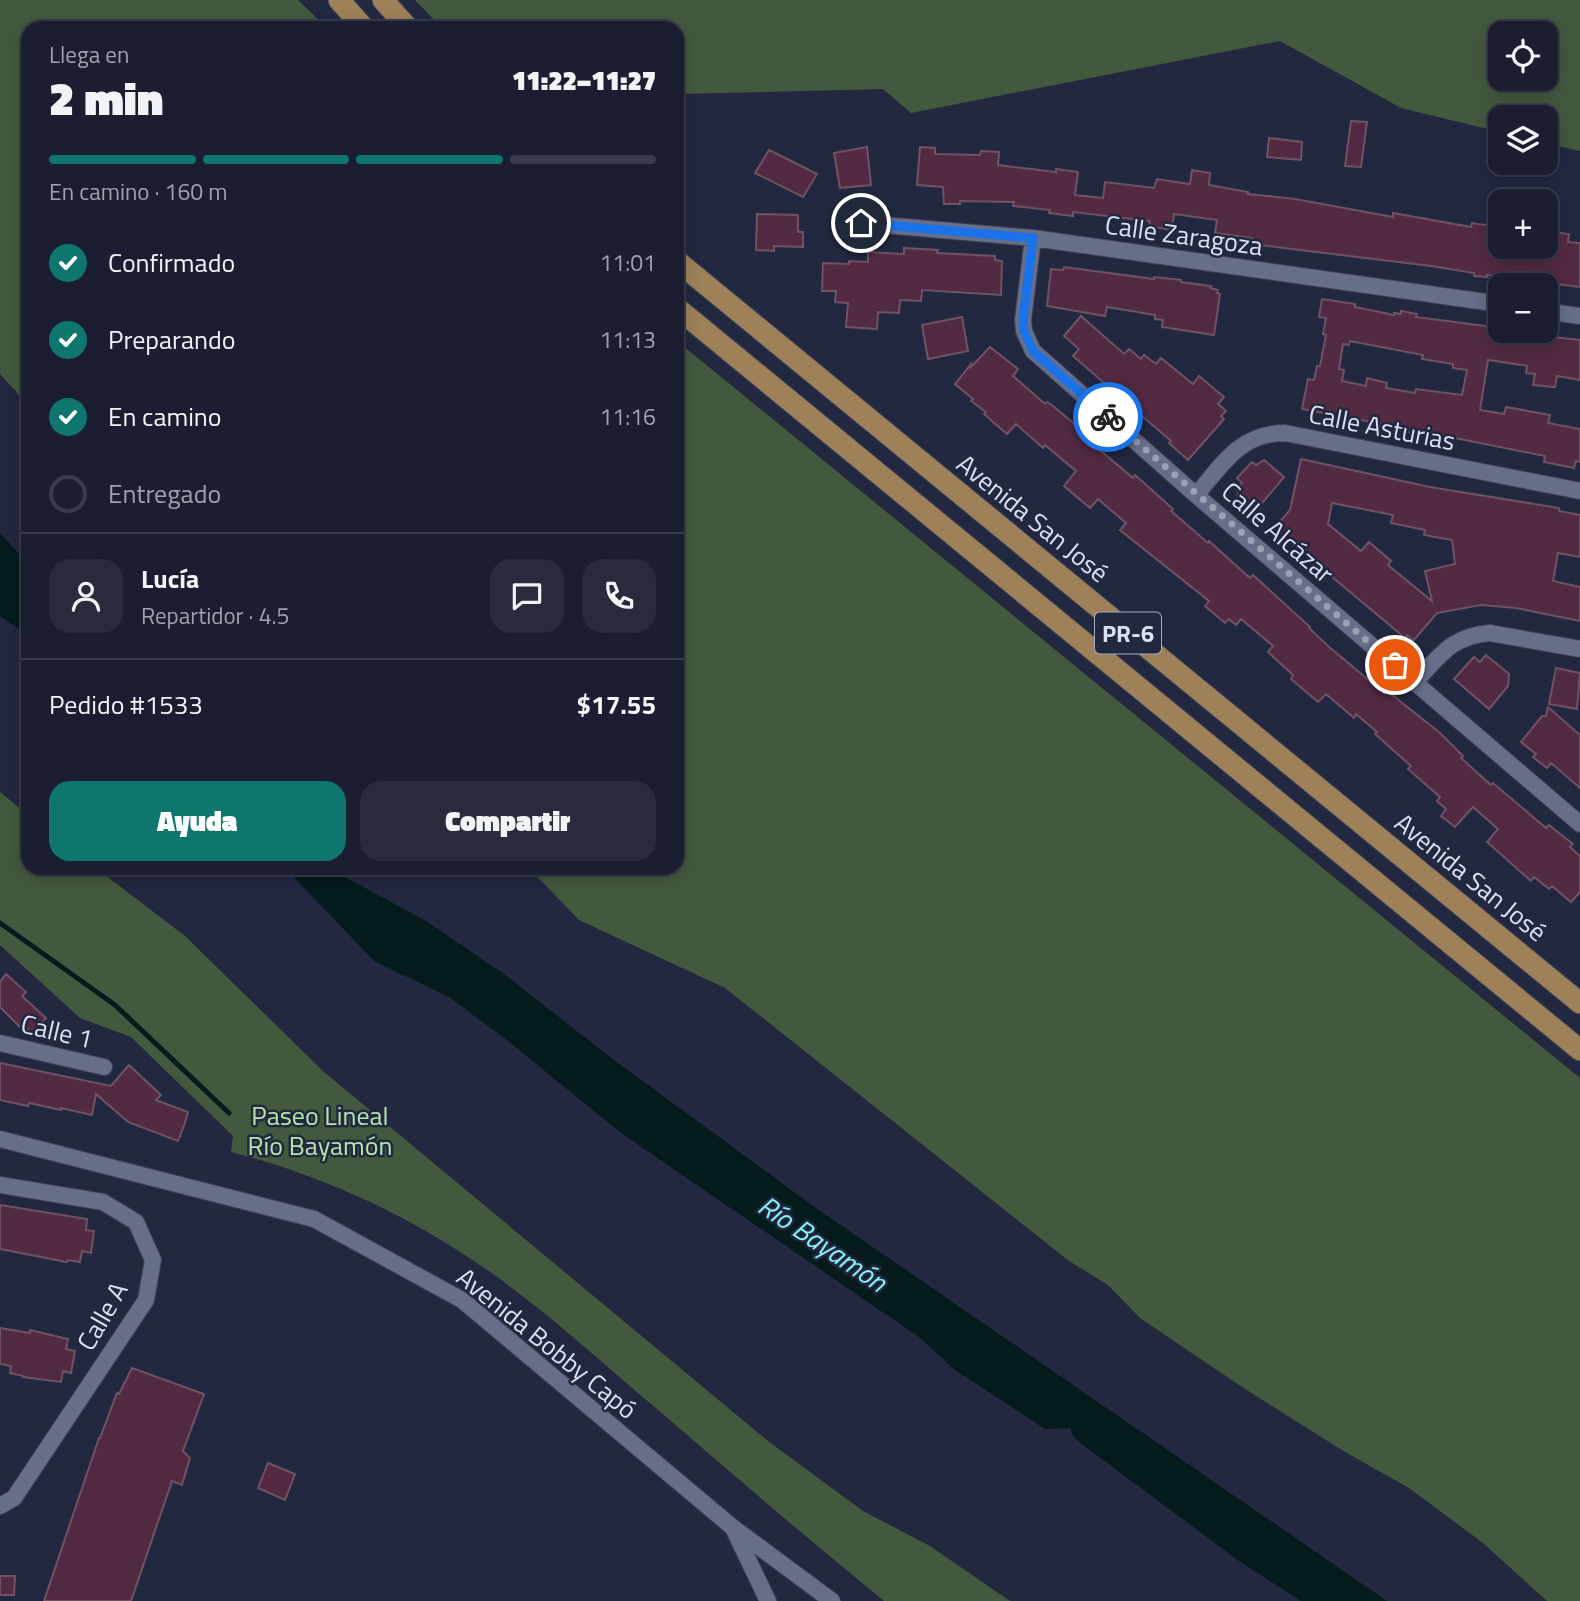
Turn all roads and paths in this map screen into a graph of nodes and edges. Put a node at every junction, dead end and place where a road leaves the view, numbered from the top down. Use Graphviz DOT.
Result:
graph roads {
  1 [pos="339,0"];
  2 [pos="383,0"];
  3 [pos="358,21"];
  4 [pos="402,21"];
  5 [pos="861,223"];
  6 [pos="1033,238"];
  7 [pos="684,267"];
  8 [pos="1488,302"];
  9 [pos="1558,313"];
  10 [pos="684,314"];
  11 [pos="1580,316"];
  12 [pos="1580,491"];
  13 [pos="1196,495"];
  14 [pos="1580,649"];
  15 [pos="1415,682"];
  16 [pos="1580,824"];
  17 [pos="1580,1003"];
  18 [pos="0,1043"];
  19 [pos="1580,1050"];
  20 [pos="104,1067"];
  21 [pos="0,1139"];
  22 [pos="0,1185"];
  23 [pos="0,1506"];
  24 [pos="732,1526"];
  25 [pos="827,1600"];
  26 [pos="768,1601"];
  1 -- 3 [label="main road"];
  2 -- 4 [label="main road"];
  5 -- 6 [label="street, Calle Zaragoza"];
  6 -- 8 [label="street, Calle Zaragoza"];
  6 -- 13 [label="street, Calle Alcázar"];
  7 -- 17 [label="main road, Avenida San José / PR-6"];
  9 -- 11 [label="street"];
  10 -- 19 [label="main road, PR-6"];
  12 -- 13 [label="street, Calle Asturias"];
  13 -- 15 [label="street, Calle Alcázar"];
  14 -- 15 [label="street"];
  15 -- 16 [label="street, Calle Alcázar"];
  18 -- 20 [label="street, Calle 1"];
  21 -- 24 [label="street, Avenida Bobby Capó"];
  22 -- 23 [label="street, Calle A"];
  24 -- 25 [label="street, Avenida Bobby Capó"];
  24 -- 26 [label="street"];
}
